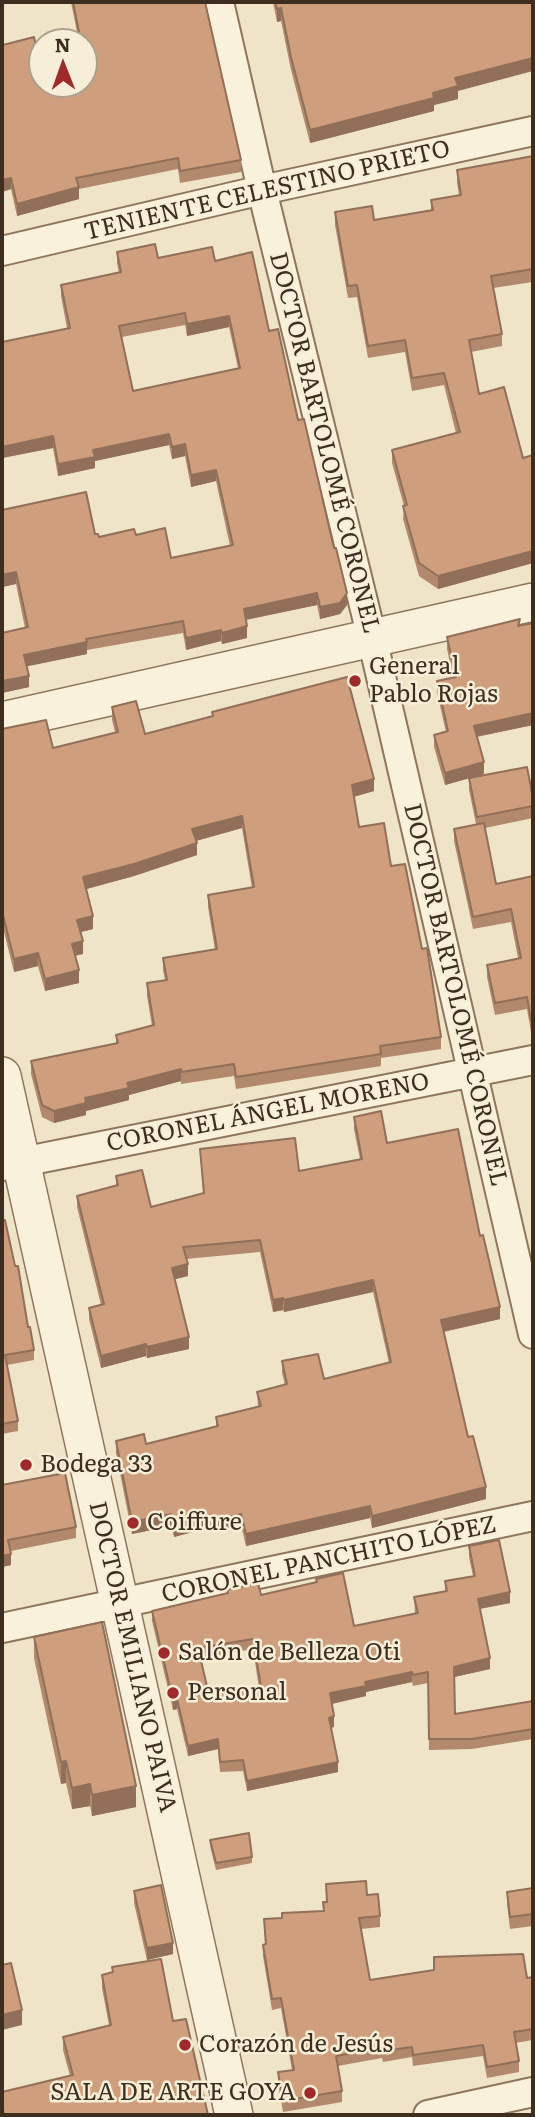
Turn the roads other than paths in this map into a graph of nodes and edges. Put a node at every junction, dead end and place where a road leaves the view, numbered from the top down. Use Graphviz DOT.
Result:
graph roads {
  1 [pos="219,2"];
  2 [pos="533,131"];
  3 [pos="262,190"];
  4 [pos="2,251"];
  5 [pos="533,602"];
  6 [pos="372,638"];
  7 [pos="2,721"];
  8 [pos="533,1060"];
  9 [pos="473,1072"];
  10 [pos="2,1076"];
  11 [pos="11,1164"];
  12 [pos="533,1334"];
  13 [pos="533,1516"];
  14 [pos="120,1604"];
  15 [pos="2,1628"];
  16 [pos="533,2092"];
  17 [pos="234,2115"];
  18 [pos="428,2115"];
  1 -- 3 [label="street, DOCTOR BARTOLOMÉ CORONEL"];
  2 -- 3 [label="street, TENIENTE CELESTINO PRIETO"];
  3 -- 4 [label="street, TENIENTE CELESTINO PRIETO"];
  3 -- 6 [label="street, DOCTOR BARTOLOMÉ CORONEL"];
  5 -- 6 [label="street"];
  6 -- 7 [label="street"];
  6 -- 9 [label="street, DOCTOR BARTOLOMÉ CORONEL"];
  8 -- 9 [label="street, CORONEL ÁNGEL MORENO"];
  9 -- 11 [label="street, CORONEL ÁNGEL MORENO"];
  9 -- 12 [label="street, DOCTOR BARTOLOMÉ CORONEL"];
  10 -- 11 [label="street, DOCTOR EMILIANO PAIVA"];
  11 -- 14 [label="street, DOCTOR EMILIANO PAIVA"];
  13 -- 14 [label="street, CORONEL PANCHITO LÓPEZ"];
  14 -- 15 [label="street, CORONEL PANCHITO LÓPEZ"];
  14 -- 17 [label="street, DOCTOR EMILIANO PAIVA"];
  16 -- 18 [label="street"];
}
